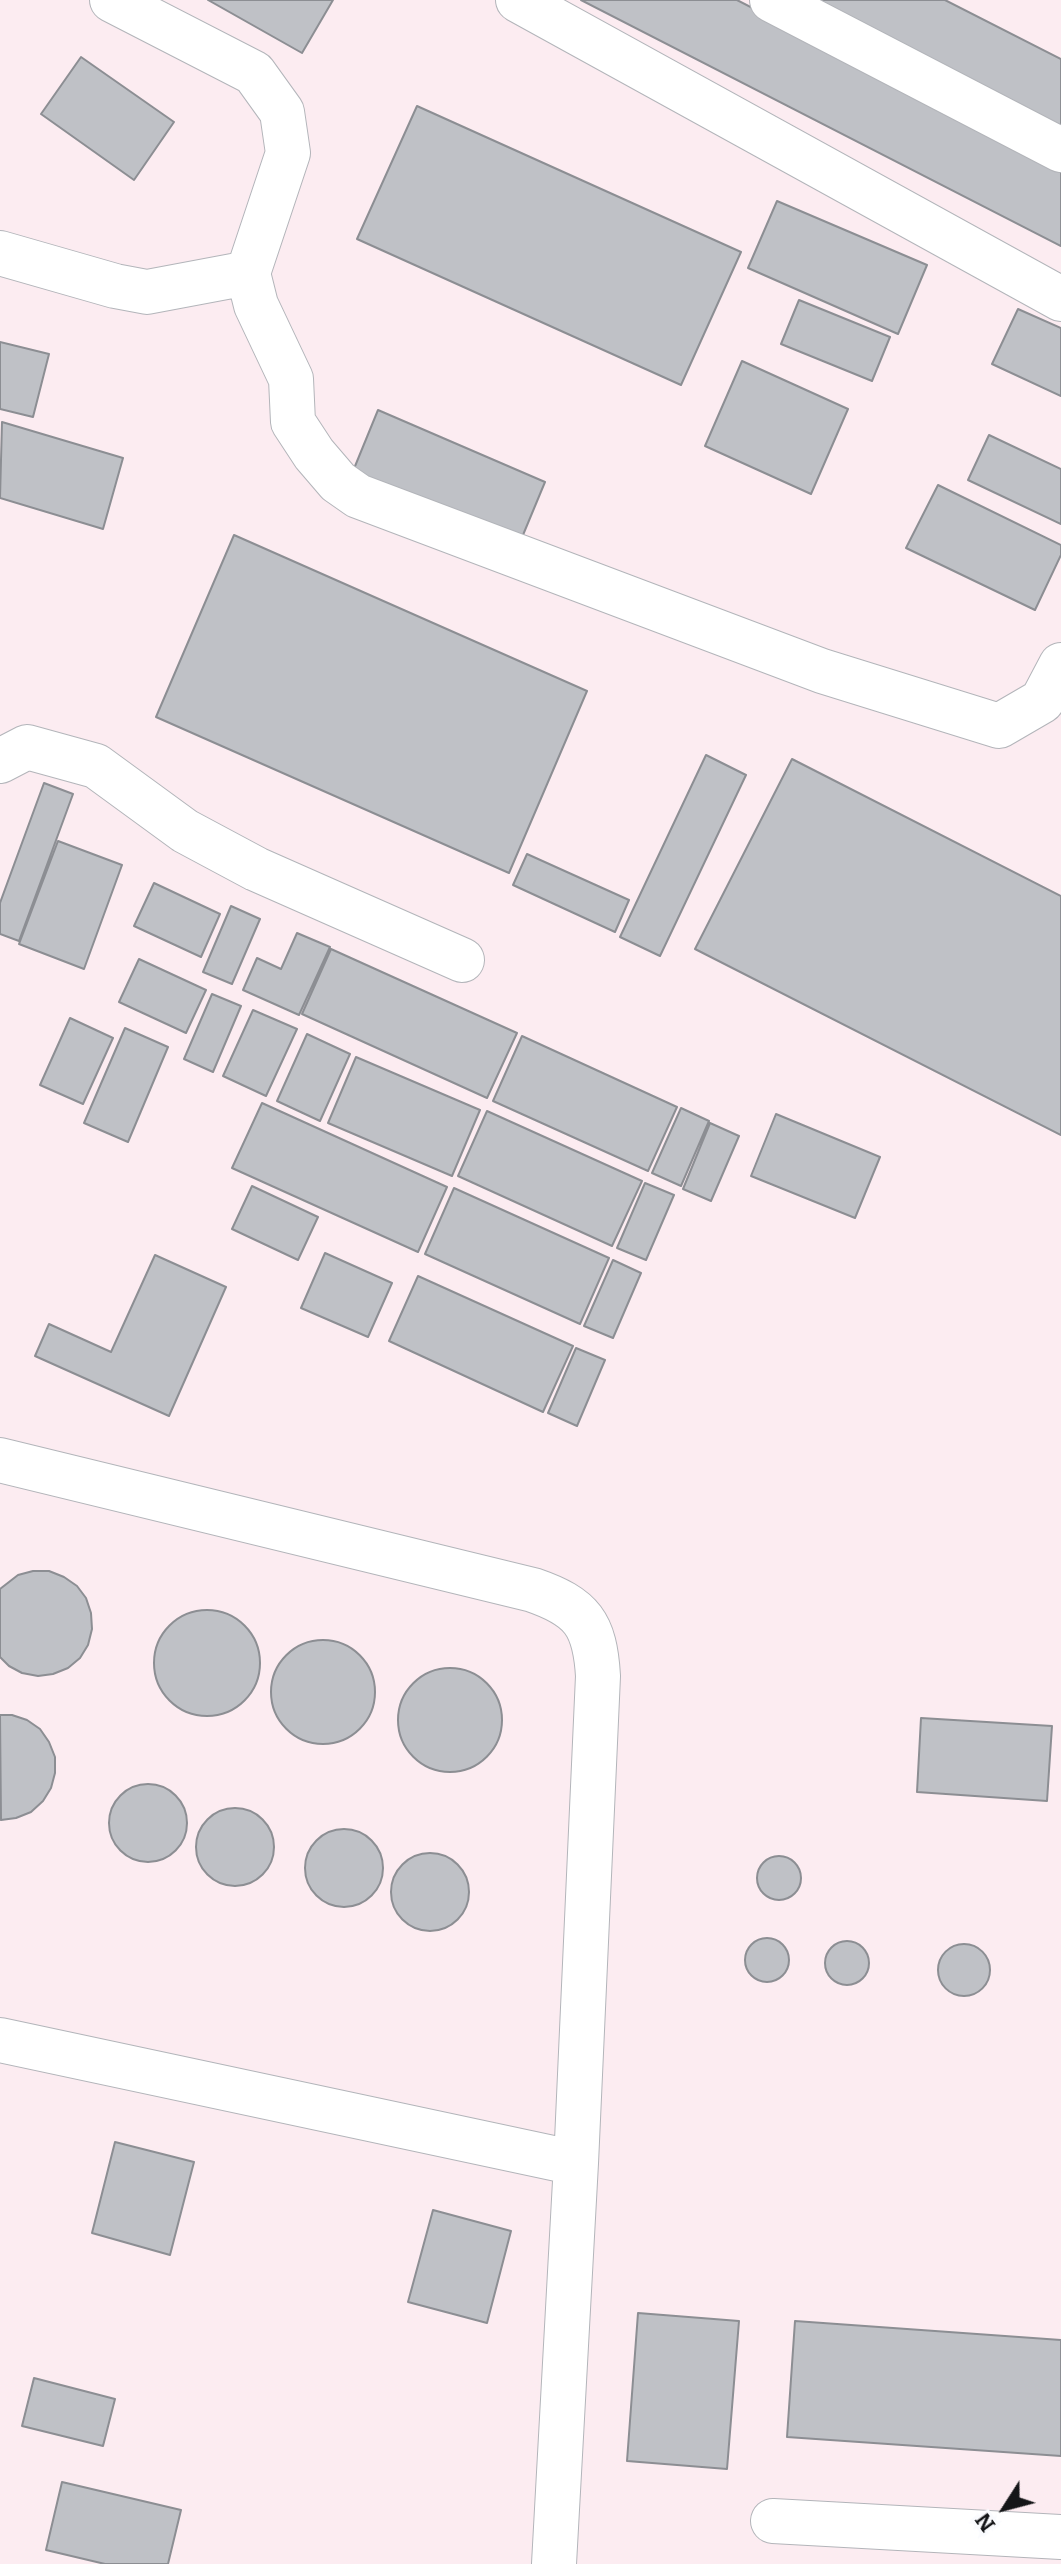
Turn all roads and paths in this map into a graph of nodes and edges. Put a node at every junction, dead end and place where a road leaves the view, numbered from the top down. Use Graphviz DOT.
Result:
graph roads {
  1 [pos="112,0"];
  2 [pos="518,0"];
  3 [pos="772,0"];
  4 [pos="1061,150"];
  5 [pos="0,253"];
  6 [pos="248,273"];
  7 [pos="1061,299"];
  8 [pos="1061,665"];
  9 [pos="0,761"];
  10 [pos="462,960"];
  11 [pos="0,1460"];
  12 [pos="0,2040"];
  13 [pos="576,2163"];
  14 [pos="773,2521"];
  15 [pos="1061,2537"];
  16 [pos="554,2564"];
  1 -- 6 [label="lane"];
  2 -- 7 [label="lane"];
  3 -- 4 [label="lane"];
  5 -- 6 [label="lane"];
  6 -- 8 [label="lane"];
  9 -- 10 [label="lane"];
  11 -- 13 [label="lane"];
  12 -- 13 [label="lane"];
  13 -- 16 [label="lane"];
  14 -- 15 [label="lane"];
}
